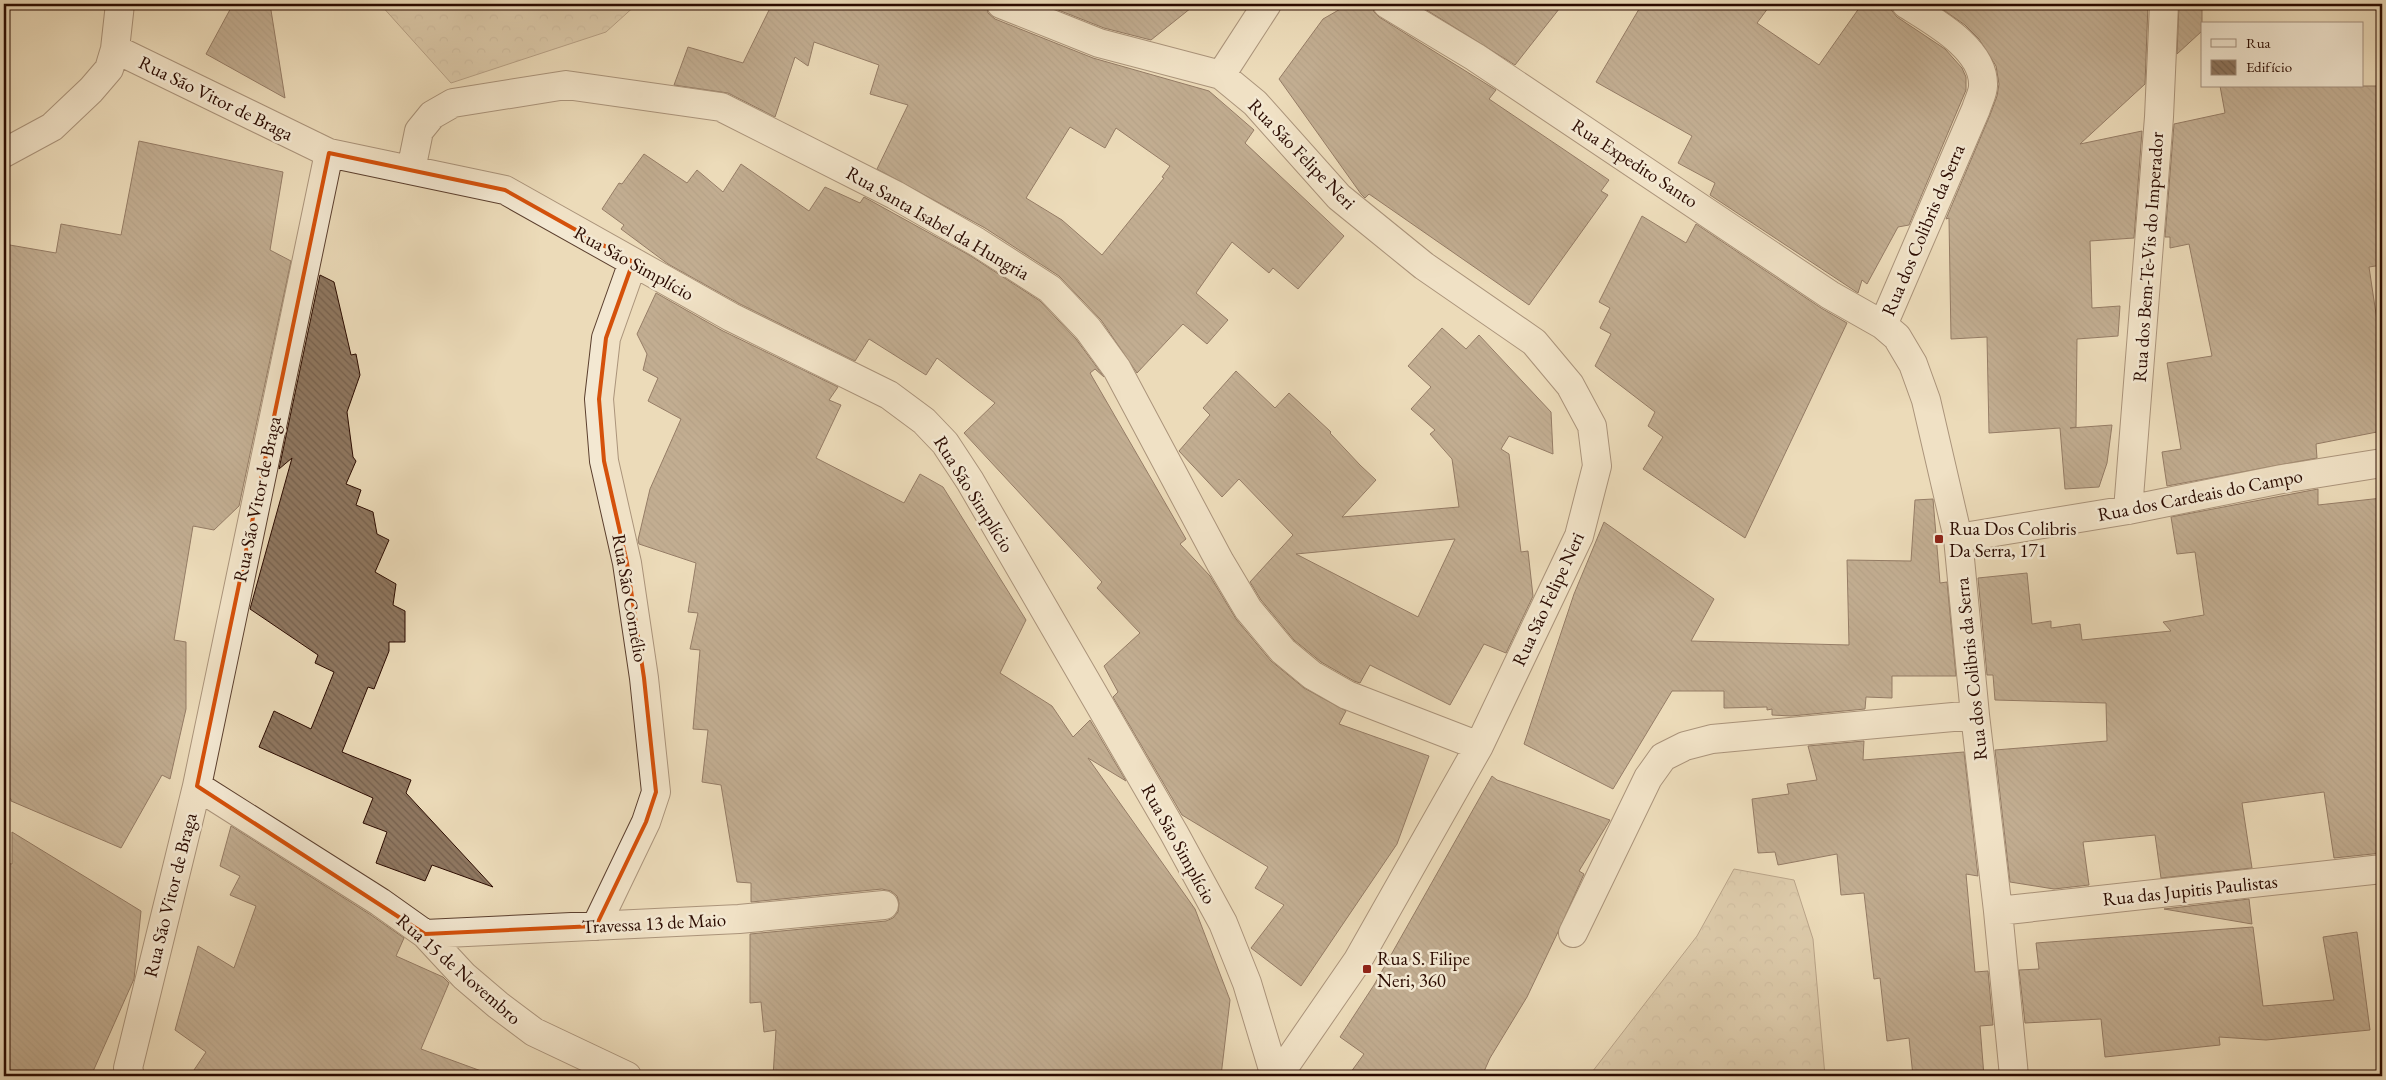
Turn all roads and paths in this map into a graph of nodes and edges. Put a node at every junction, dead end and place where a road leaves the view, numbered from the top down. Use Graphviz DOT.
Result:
graph roads {
  1 [pos="120,4"];
  2 [pos="1001,4"];
  3 [pos="1268,4"];
  4 [pos="1387,4"];
  5 [pos="1906,4"];
  6 [pos="2164,4"];
  7 [pos="115,48"];
  8 [pos="1221,75"];
  9 [pos="4,153"];
  10 [pos="329,153"];
  11 [pos="411,170"];
  12 [pos="633,262"];
  13 [pos="1883,325"];
  14 [pos="2382,463"];
  15 [pos="2128,510"];
  16 [pos="1958,538"];
  17 [pos="1975,716"];
  18 [pos="1479,746"];
  19 [pos="197,786"];
  20 [pos="2382,868"];
  21 [pos="884,905"];
  22 [pos="1998,911"];
  23 [pos="596,926"];
  24 [pos="1573,933"];
  25 [pos="424,934"];
  26 [pos="130,1076"];
  27 [pos="627,1076"];
  28 [pos="1277,1076"];
  29 [pos="2014,1076"];
  1 -- 7 [label="street"];
  2 -- 8 [label="street, Rua São Felipe Neri"];
  3 -- 8 [label="street"];
  4 -- 13 [label="street, Rua Expedito Santo"];
  5 -- 13 [label="street, Rua dos Colibris da Serra"];
  6 -- 15 [label="street, Rua dos Bem-Te-Vis do Imperador"];
  7 -- 9 [label="street"];
  7 -- 10 [label="street, Rua São Vitor de Braga"];
  8 -- 18 [label="street, Rua São Felipe Neri"];
  10 -- 11 [label="street, Rua São Simplício"];
  10 -- 19 [label="street, Rua São Vitor de Braga"];
  11 -- 12 [label="street, Rua São Simplício"];
  11 -- 18 [label="street, Rua Santa Isabel da Hungria"];
  12 -- 23 [label="street, Rua São Cornélio"];
  12 -- 28 [label="street, Rua São Simplício"];
  13 -- 16 [label="street, Rua dos Colibris da Serra"];
  14 -- 15 [label="street, Rua dos Cardeais do Campo"];
  15 -- 16 [label="street, Rua dos Cardeais do Campo"];
  16 -- 17 [label="street, Rua dos Colibris da Serra"];
  17 -- 22 [label="street, Rua dos Colibris da Serra"];
  17 -- 24 [label="street"];
  18 -- 28 [label="street, Rua São Felipe Neri"];
  19 -- 25 [label="street, Rua 15 de Novembro"];
  19 -- 26 [label="street, Rua São Vitor de Braga"];
  20 -- 22 [label="street, Rua das Jupitis Paulistas"];
  21 -- 23 [label="street, Travessa 13 de Maio"];
  22 -- 29 [label="street, Rua dos Colibris da Serra"];
  23 -- 25 [label="street, Travessa 13 de Maio"];
  25 -- 27 [label="street, Rua 15 de Novembro"];
}
